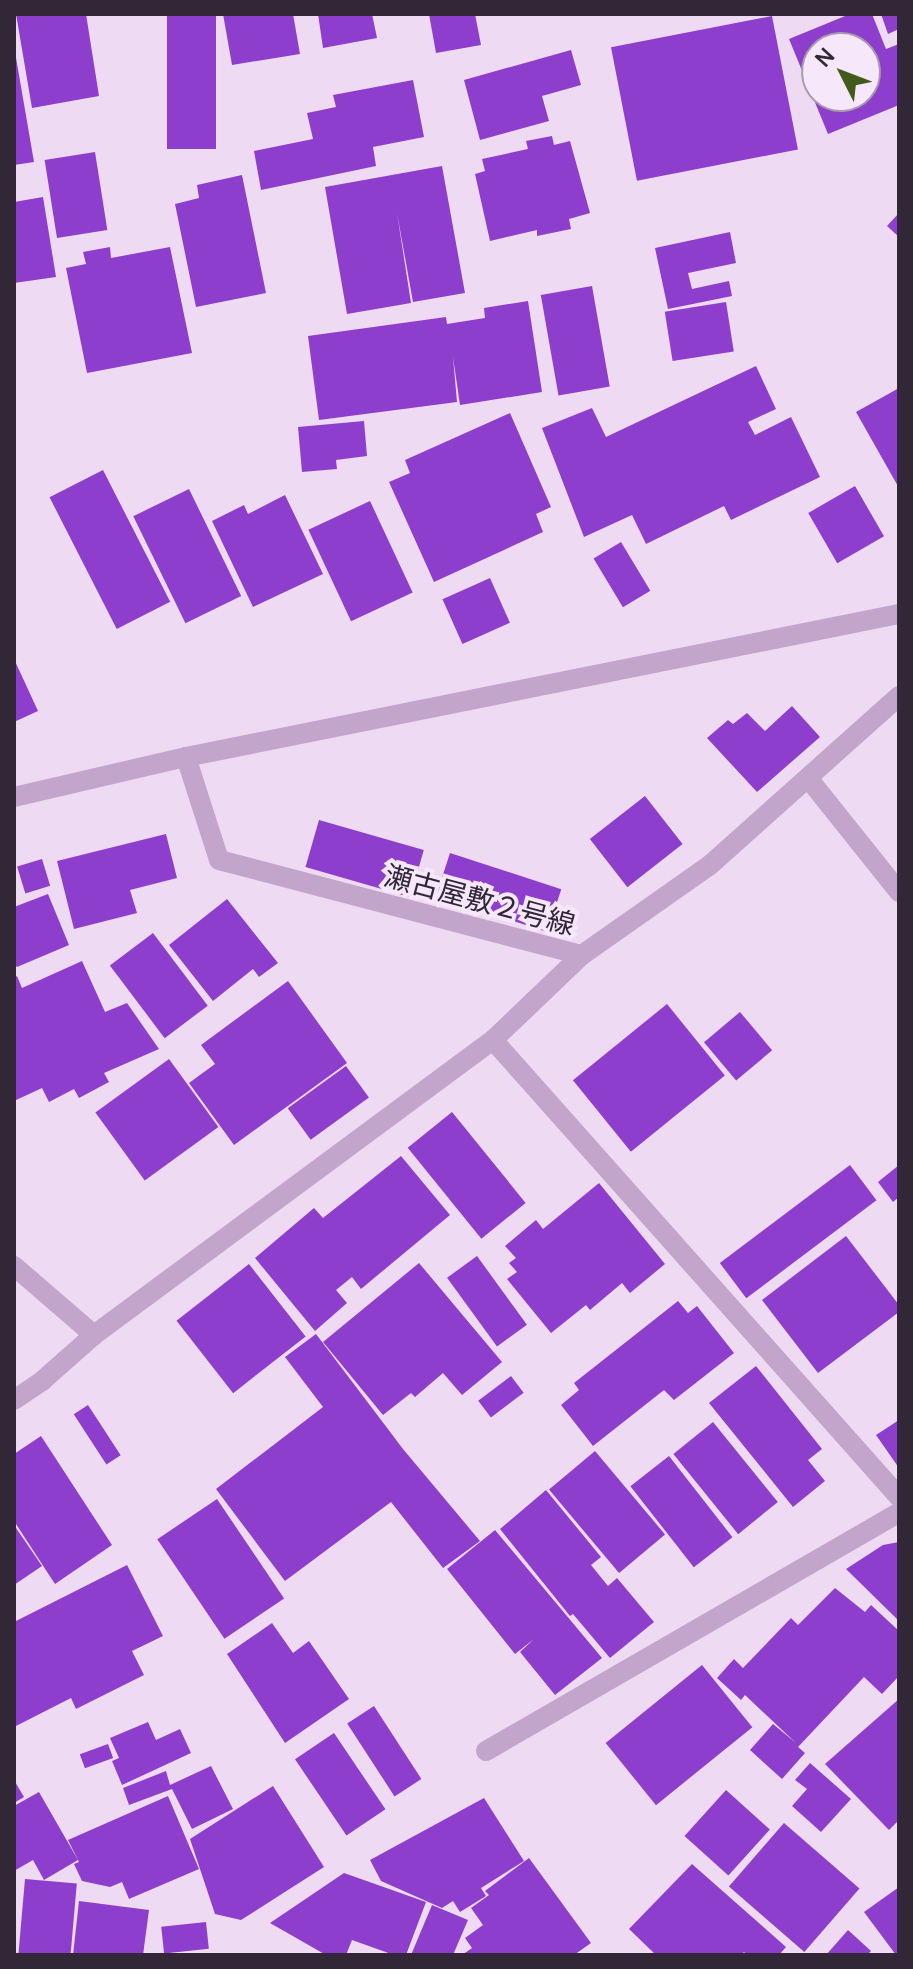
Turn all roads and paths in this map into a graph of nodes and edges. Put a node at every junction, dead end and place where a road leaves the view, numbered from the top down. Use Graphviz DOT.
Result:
graph roads {
  1 [pos="899,614"];
  2 [pos="899,696"];
  3 [pos="186,757"];
  4 [pos="808,778"];
  5 [pos="14,797"];
  6 [pos="899,892"];
  7 [pos="582,955"];
  8 [pos="493,1040"];
  9 [pos="14,1266"];
  10 [pos="94,1335"];
  11 [pos="14,1400"];
  12 [pos="899,1497"];
  13 [pos="899,1513"];
  14 [pos="486,1751"];
  1 -- 3 [label="street"];
  2 -- 4 [label="street, 瀬古屋敷２号線"];
  3 -- 5 [label="street"];
  3 -- 7 [label="street, 瀬古屋敷２号線"];
  4 -- 6 [label="street"];
  4 -- 7 [label="street, 瀬古屋敷２号線"];
  7 -- 8 [label="street"];
  8 -- 10 [label="street"];
  8 -- 12 [label="street"];
  9 -- 10 [label="street"];
  10 -- 11 [label="street"];
  13 -- 14 [label="street"];
}
